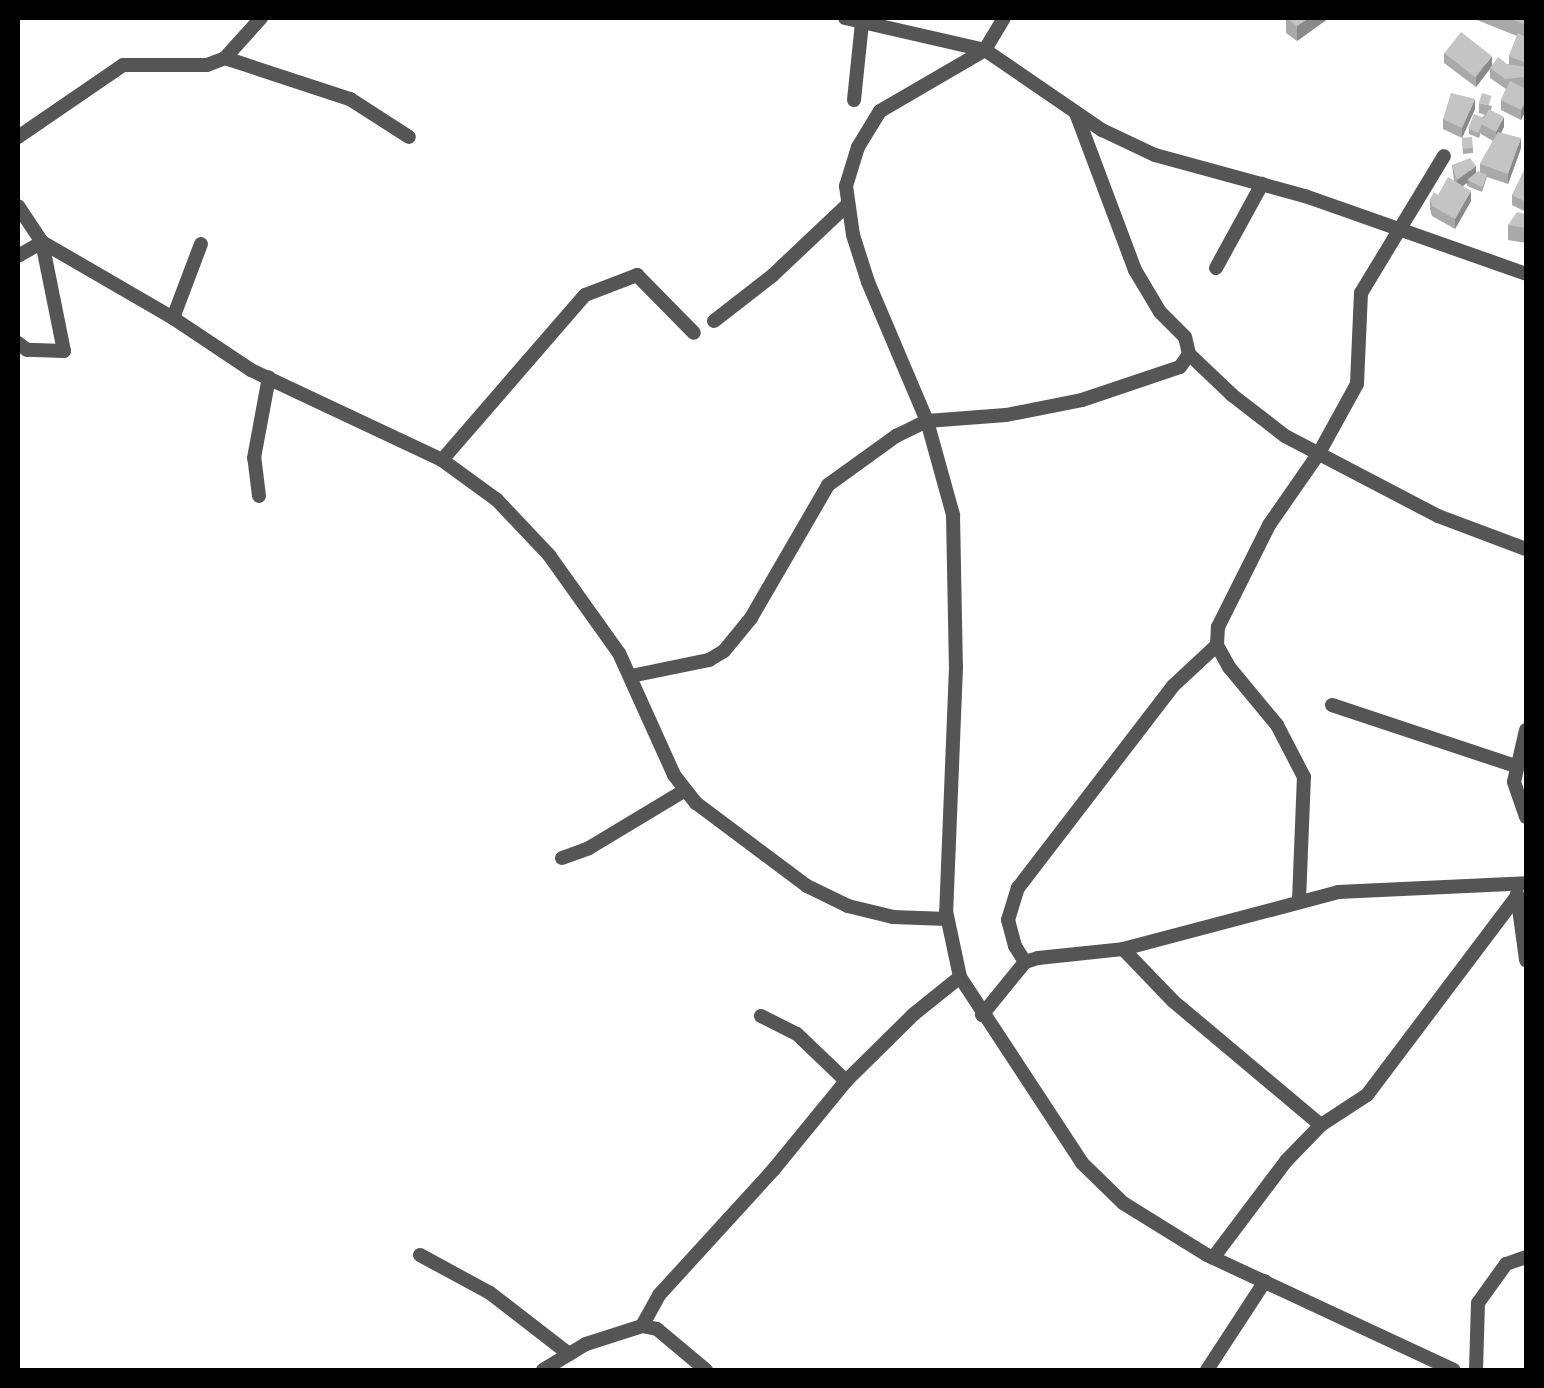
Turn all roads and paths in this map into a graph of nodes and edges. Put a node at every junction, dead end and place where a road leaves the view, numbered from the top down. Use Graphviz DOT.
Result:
graph roads {
  1 [pos="261,18"];
  2 [pos="845,18"];
  3 [pos="1004,18"];
  4 [pos="862,22"];
  5 [pos="985,50"];
  6 [pos="224,58"];
  7 [pos="854,100"];
  8 [pos="1076,113"];
  9 [pos="18,137"];
  10 [pos="409,137"];
  11 [pos="1444,156"];
  12 [pos="1262,184"];
  13 [pos="18,206"];
  14 [pos="846,206"];
  15 [pos="1398,231"];
  16 [pos="42,242"];
  17 [pos="201,244"];
  18 [pos="18,256"];
  19 [pos="1216,268"];
  20 [pos="1526,274"];
  21 [pos="173,318"];
  22 [pos="714,320"];
  23 [pos="694,333"];
  24 [pos="18,343"];
  25 [pos="1189,354"];
  26 [pos="268,378"];
  27 [pos="927,421"];
  28 [pos="1319,453"];
  29 [pos="442,460"];
  30 [pos="258,496"];
  31 [pos="1526,549"];
  32 [pos="1217,645"];
  33 [pos="631,676"];
  34 [pos="1332,705"];
  35 [pos="1526,730"];
  36 [pos="1514,766"];
  37 [pos="684,791"];
  38 [pos="1526,818"];
  39 [pos="562,858"];
  40 [pos="1521,888"];
  41 [pos="1299,900"];
  42 [pos="947,919"];
  43 [pos="1123,949"];
  44 [pos="1526,960"];
  45 [pos="1025,962"];
  46 [pos="960,977"];
  47 [pos="982,1015"];
  48 [pos="761,1016"];
  49 [pos="846,1081"];
  50 [pos="1322,1125"];
  51 [pos="420,1254"];
  52 [pos="1213,1258"];
  53 [pos="1526,1258"];
  54 [pos="1265,1282"];
  55 [pos="642,1326"];
  56 [pos="569,1354"];
  57 [pos="543,1370"];
  58 [pos="706,1370"];
  59 [pos="1207,1370"];
  60 [pos="1454,1370"];
  61 [pos="1476,1370"];
  1 -- 6 [label="street"];
  2 -- 4 [label="street"];
  3 -- 5 [label="street"];
  4 -- 5 [label="street"];
  4 -- 7 [label="street"];
  5 -- 8 [label="street"];
  5 -- 14 [label="street"];
  6 -- 9 [label="street"];
  6 -- 10 [label="street"];
  8 -- 12 [label="street"];
  8 -- 25 [label="street"];
  11 -- 15 [label="street"];
  12 -- 15 [label="street"];
  12 -- 19 [label="street"];
  13 -- 16 [label="street"];
  14 -- 22 [label="street"];
  14 -- 27 [label="street"];
  15 -- 20 [label="street"];
  15 -- 28 [label="street"];
  16 -- 18 [label="street"];
  16 -- 21 [label="street"];
  16 -- 24 [label="street"];
  17 -- 21 [label="street"];
  21 -- 26 [label="street"];
  23 -- 29 [label="street"];
  25 -- 27 [label="street"];
  25 -- 28 [label="street"];
  26 -- 29 [label="street"];
  26 -- 30 [label="street"];
  27 -- 33 [label="street"];
  27 -- 42 [label="street"];
  28 -- 31 [label="street"];
  28 -- 32 [label="street"];
  29 -- 33 [label="street"];
  32 -- 41 [label="street"];
  32 -- 45 [label="street"];
  33 -- 37 [label="street"];
  34 -- 36 [label="street"];
  35 -- 36 [label="street"];
  36 -- 38 [label="street"];
  37 -- 39 [label="street"];
  37 -- 42 [label="street"];
  40 -- 41 [label="street"];
  40 -- 44 [label="street"];
  40 -- 50 [label="street"];
  41 -- 43 [label="street"];
  42 -- 46 [label="street"];
  43 -- 45 [label="street"];
  43 -- 50 [label="street"];
  45 -- 47 [label="street"];
  46 -- 47 [label="street"];
  46 -- 49 [label="street"];
  47 -- 52 [label="street"];
  48 -- 49 [label="street"];
  49 -- 55 [label="street"];
  50 -- 52 [label="street"];
  51 -- 56 [label="street"];
  52 -- 54 [label="street"];
  53 -- 61 [label="street"];
  54 -- 59 [label="street"];
  54 -- 60 [label="street"];
  55 -- 56 [label="street"];
  55 -- 58 [label="street"];
  56 -- 57 [label="street"];
}
